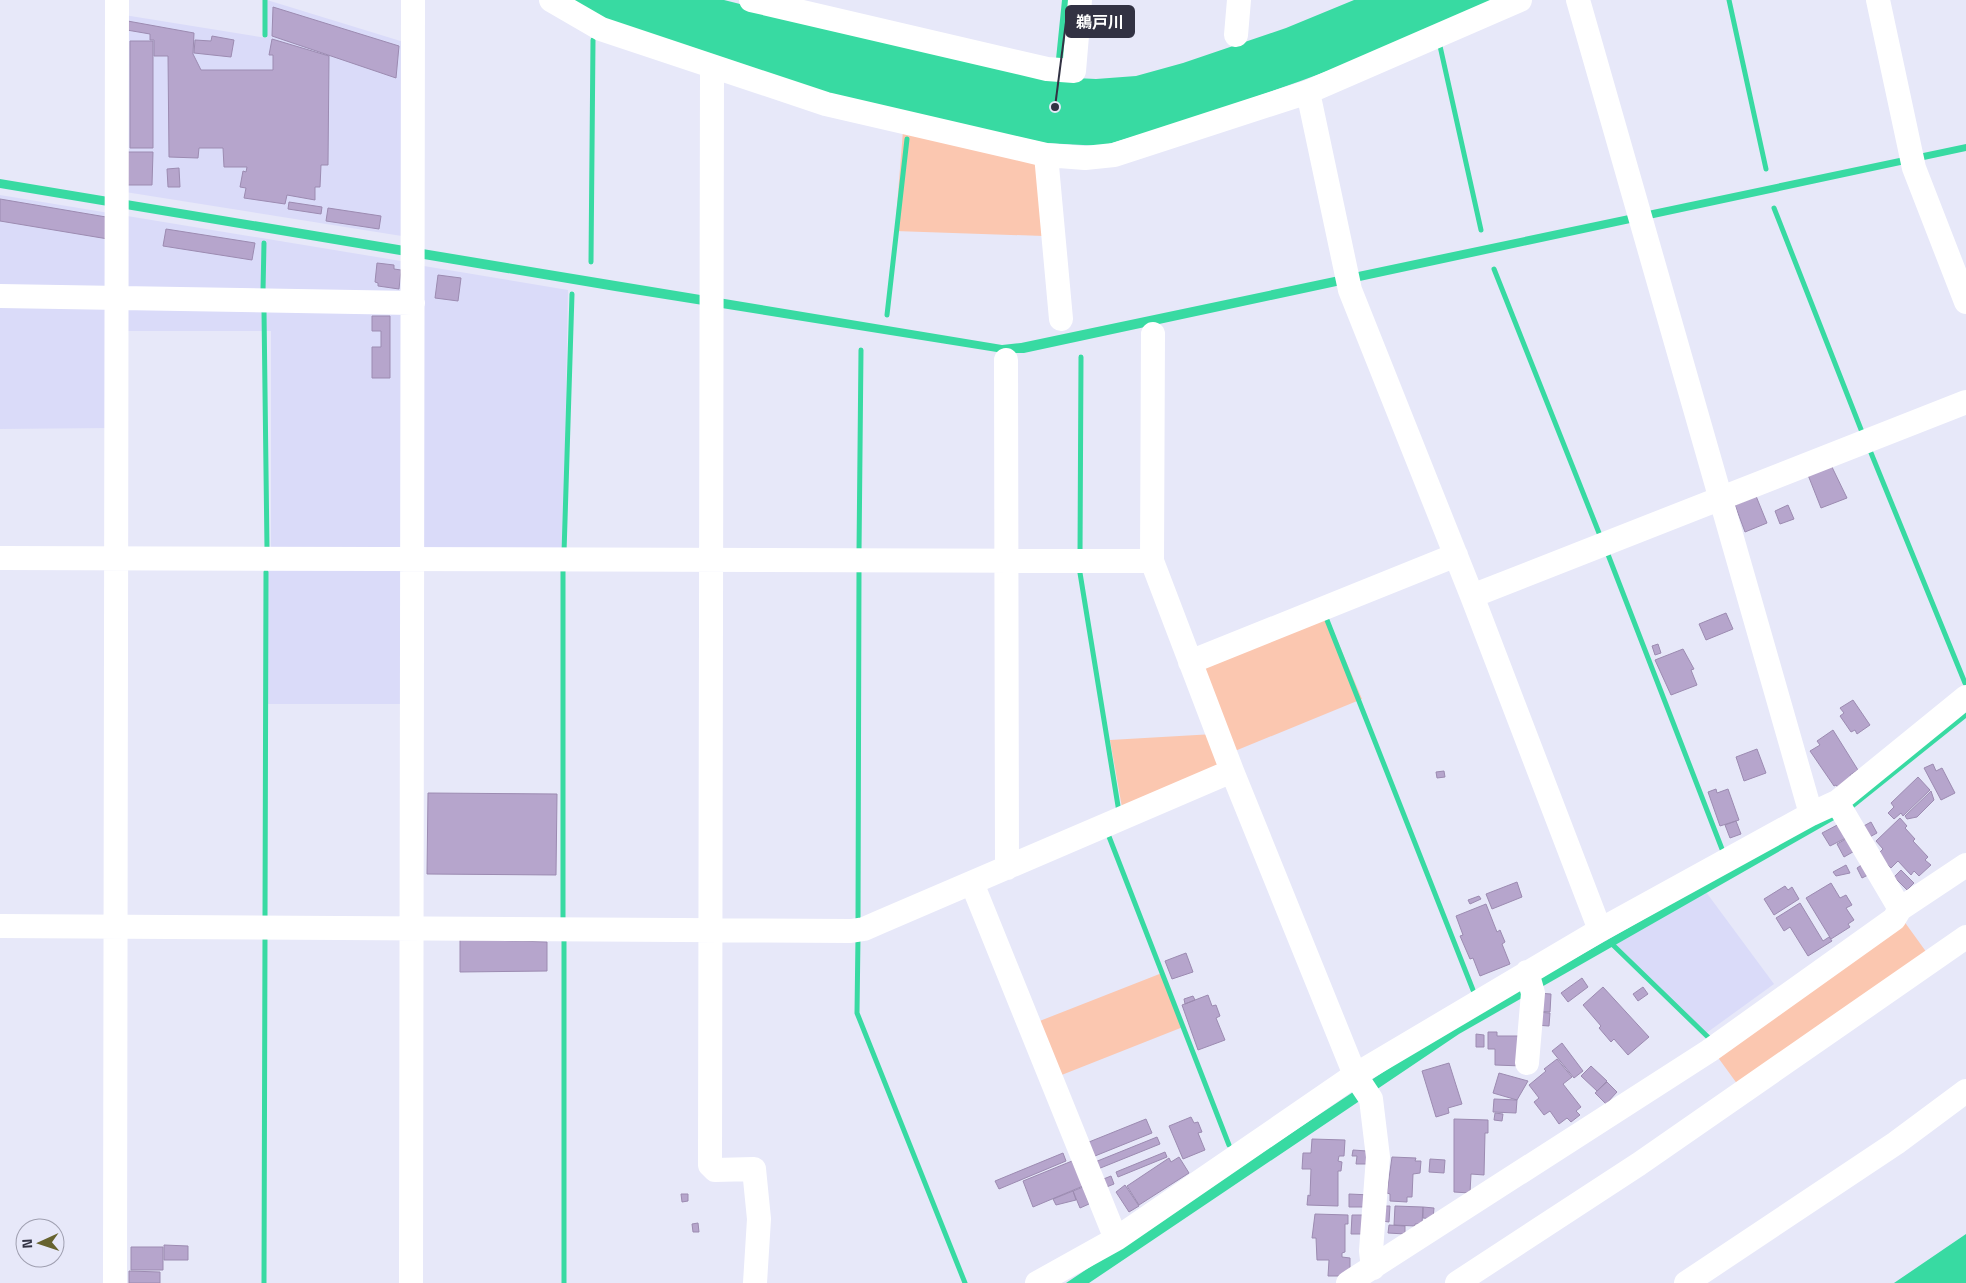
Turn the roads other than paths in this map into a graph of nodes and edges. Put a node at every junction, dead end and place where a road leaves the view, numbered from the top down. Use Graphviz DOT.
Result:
graph roads {
  1 [pos="117,0"];
  2 [pos="412,0"];
  3 [pos="551,0"];
  4 [pos="751,0"];
  5 [pos="1080,0"];
  6 [pos="1239,0"];
  7 [pos="1520,0"];
  8 [pos="1578,0"];
  9 [pos="1878,0"];
  10 [pos="1236,35"];
  11 [pos="712,68"];
  12 [pos="1308,92"];
  13 [pos="1046,155"];
  14 [pos="0,296"];
  15 [pos="117,298"];
  16 [pos="1966,302"];
  17 [pos="413,303"];
  18 [pos="1061,319"];
  19 [pos="1153,334"];
  20 [pos="1006,360"];
  21 [pos="1966,402"];
  22 [pos="1720,500"];
  23 [pos="1456,555"];
  24 [pos="0,558"];
  25 [pos="115,559"];
  26 [pos="412,559"];
  27 [pos="710,560"];
  28 [pos="1007,561"];
  29 [pos="1152,561"];
  30 [pos="1472,596"];
  31 [pos="1190,662"];
  32 [pos="1966,697"];
  33 [pos="1232,771"];
  34 [pos="1840,809"];
  35 [pos="1811,814"];
  36 [pos="1966,865"];
  37 [pos="1007,868"];
  38 [pos="972,883"];
  39 [pos="1900,910"];
  40 [pos="0,926"];
  41 [pos="115,926"];
  42 [pos="412,928"];
  43 [pos="709,930"];
  44 [pos="1600,930"];
  45 [pos="1966,937"];
  46 [pos="1530,982"];
  47 [pos="1527,1064"];
  48 [pos="1355,1075"];
  49 [pos="1966,1091"];
  50 [pos="1116,1240"];
  51 [pos="1373,1268"];
  52 [pos="115,1283"];
  53 [pos="412,1283"];
  54 [pos="755,1283"];
  55 [pos="1037,1283"];
  56 [pos="1348,1283"];
  57 [pos="1457,1283"];
  58 [pos="1686,1283"];
  1 -- 15 [label="street"];
  2 -- 17 [label="street"];
  3 -- 11 [label="street"];
  4 -- 5 [label="street"];
  6 -- 10 [label="street"];
  7 -- 12 [label="street"];
  8 -- 22 [label="street"];
  9 -- 16 [label="street"];
  11 -- 13 [label="street"];
  11 -- 27 [label="street"];
  12 -- 13 [label="street"];
  12 -- 23 [label="street"];
  13 -- 18 [label="street"];
  14 -- 15 [label="street"];
  15 -- 17 [label="street"];
  15 -- 25 [label="street"];
  17 -- 26 [label="street"];
  19 -- 29 [label="street"];
  20 -- 28 [label="street"];
  21 -- 22 [label="street"];
  22 -- 30 [label="street"];
  22 -- 35 [label="street"];
  23 -- 30 [label="street"];
  23 -- 31 [label="street"];
  24 -- 25 [label="street"];
  25 -- 26 [label="street"];
  25 -- 41 [label="street"];
  26 -- 27 [label="street"];
  26 -- 42 [label="street"];
  27 -- 28 [label="street"];
  27 -- 43 [label="street"];
  28 -- 29 [label="street"];
  28 -- 37 [label="street"];
  29 -- 31 [label="street"];
  30 -- 44 [label="street"];
  31 -- 33 [label="street"];
  32 -- 34 [label="street"];
  33 -- 37 [label="street"];
  33 -- 48 [label="street"];
  34 -- 35 [label="street"];
  34 -- 39 [label="street"];
  35 -- 44 [label="street"];
  36 -- 39 [label="street"];
  37 -- 38 [label="street"];
  38 -- 43 [label="street"];
  38 -- 50 [label="street"];
  39 -- 51 [label="street"];
  40 -- 41 [label="street"];
  41 -- 42 [label="street"];
  41 -- 52 [label="street"];
  42 -- 43 [label="street"];
  42 -- 53 [label="street"];
  43 -- 54 [label="street"];
  44 -- 46 [label="street"];
  45 -- 57 [label="street"];
  46 -- 47 [label="street"];
  46 -- 48 [label="street"];
  48 -- 50 [label="street"];
  48 -- 51 [label="street"];
  49 -- 58 [label="street"];
  50 -- 55 [label="street"];
  51 -- 56 [label="street"];
}
